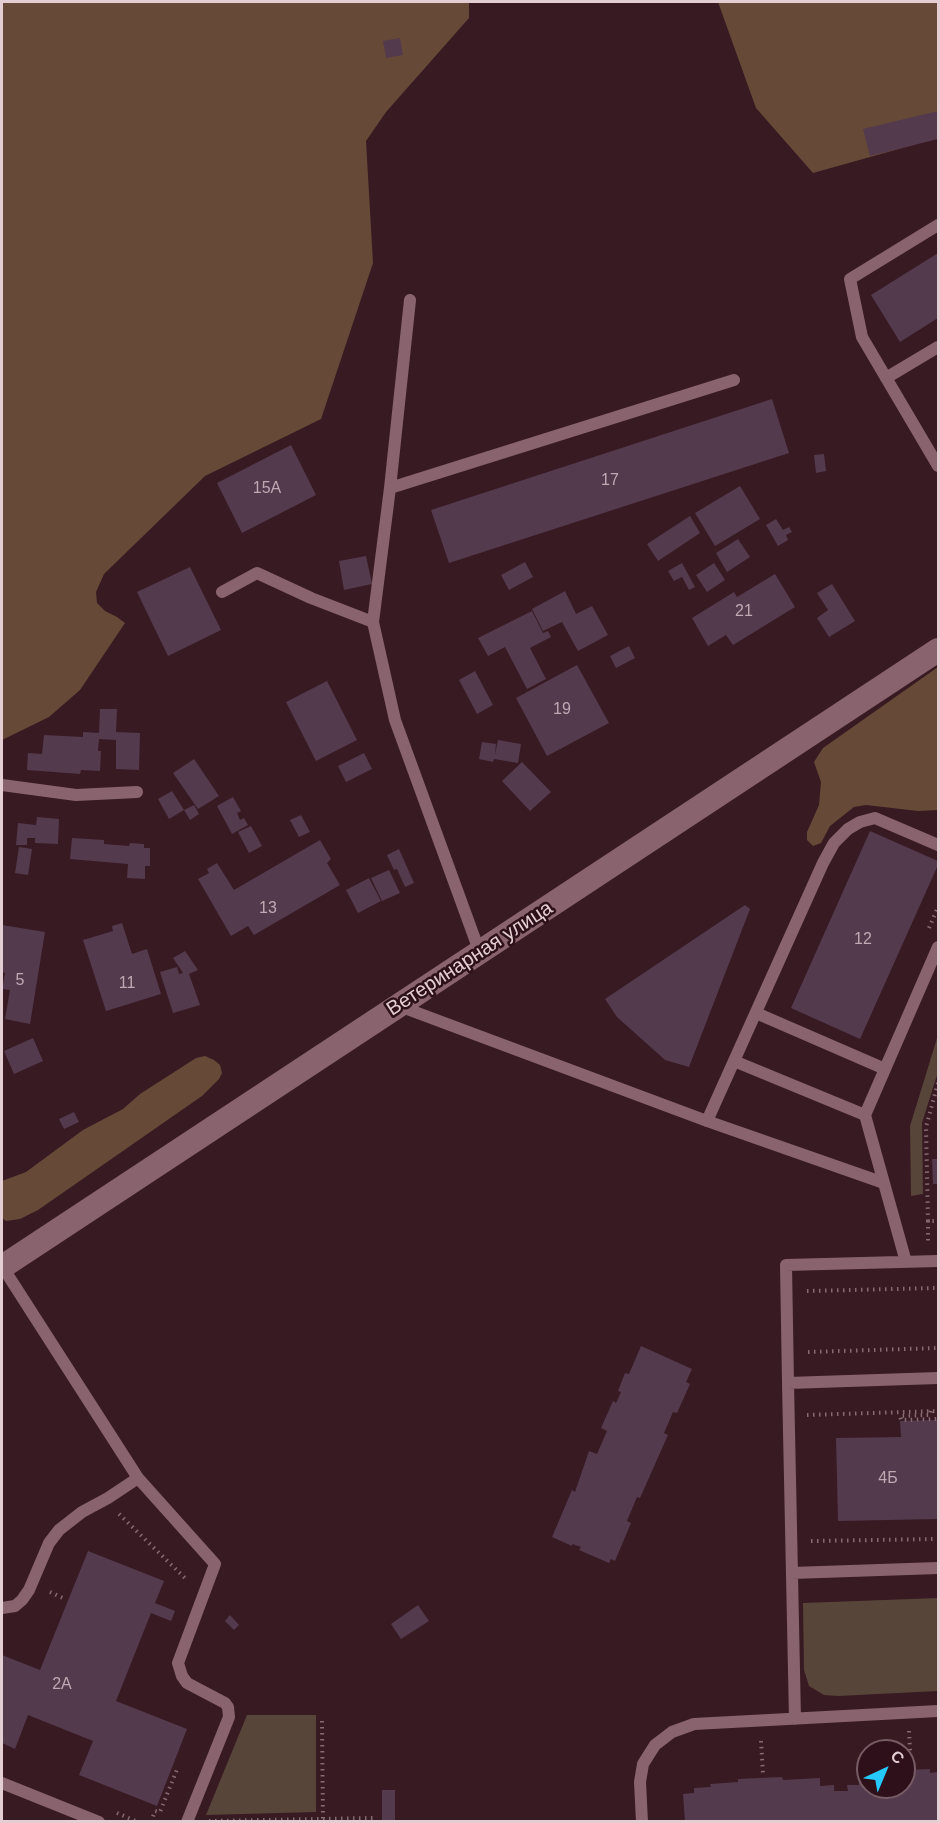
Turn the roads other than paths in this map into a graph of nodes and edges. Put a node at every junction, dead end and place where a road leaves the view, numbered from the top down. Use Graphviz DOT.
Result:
graph roads {
  1 [pos="939,225"];
  2 [pos="410,300"];
  3 [pos="939,347"];
  4 [pos="886,378"];
  5 [pos="734,380"];
  6 [pos="939,466"];
  7 [pos="390,488"];
  8 [pos="222,592"];
  9 [pos="373,622"];
  10 [pos="939,650"];
  11 [pos="2,785"];
  12 [pos="137,792"];
  13 [pos="939,845"];
  14 [pos="939,947"];
  15 [pos="480,953"];
  16 [pos="399,1006"];
  17 [pos="756,1013"];
  18 [pos="734,1061"];
  19 [pos="885,1070"];
  20 [pos="865,1115"];
  21 [pos="708,1121"];
  22 [pos="884,1183"];
  23 [pos="939,1261"];
  24 [pos="906,1262"];
  25 [pos="2,1267"];
  26 [pos="939,1378"];
  27 [pos="788,1383"];
  28 [pos="138,1478"];
  29 [pos="939,1568"];
  30 [pos="792,1573"];
  31 [pos="2,1608"];
  32 [pos="939,1711"];
  33 [pos="795,1719"];
  34 [pos="2,1783"];
  35 [pos="99,1821"];
  36 [pos="187,1821"];
  37 [pos="642,1821"];
  1 -- 4 [label="lane"];
  2 -- 7 [label="lane"];
  3 -- 4 [label="lane"];
  4 -- 6 [label="lane"];
  5 -- 7 [label="lane"];
  7 -- 9 [label="lane"];
  8 -- 9 [label="lane"];
  9 -- 15 [label="lane"];
  10 -- 15 [label="street, Ветеринарная улица"];
  11 -- 12 [label="lane"];
  13 -- 17 [label="lane"];
  14 -- 19 [label="lane"];
  15 -- 16 [label="street, Ветеринарная улица"];
  16 -- 21 [label="lane"];
  16 -- 25 [label="street, Ветеринарная улица"];
  17 -- 18 [label="lane"];
  17 -- 19 [label="lane"];
  18 -- 20 [label="lane"];
  18 -- 21 [label="lane"];
  19 -- 20 [label="lane"];
  20 -- 22 [label="lane"];
  21 -- 22 [label="lane"];
  22 -- 24 [label="lane"];
  23 -- 24 [label="lane"];
  24 -- 27 [label="lane"];
  25 -- 28 [label="lane"];
  26 -- 27 [label="lane"];
  27 -- 30 [label="lane"];
  28 -- 31 [label="lane"];
  28 -- 36 [label="lane"];
  29 -- 30 [label="lane"];
  30 -- 33 [label="lane"];
  32 -- 33 [label="lane"];
  33 -- 37 [label="lane"];
  34 -- 35 [label="lane"];
}
